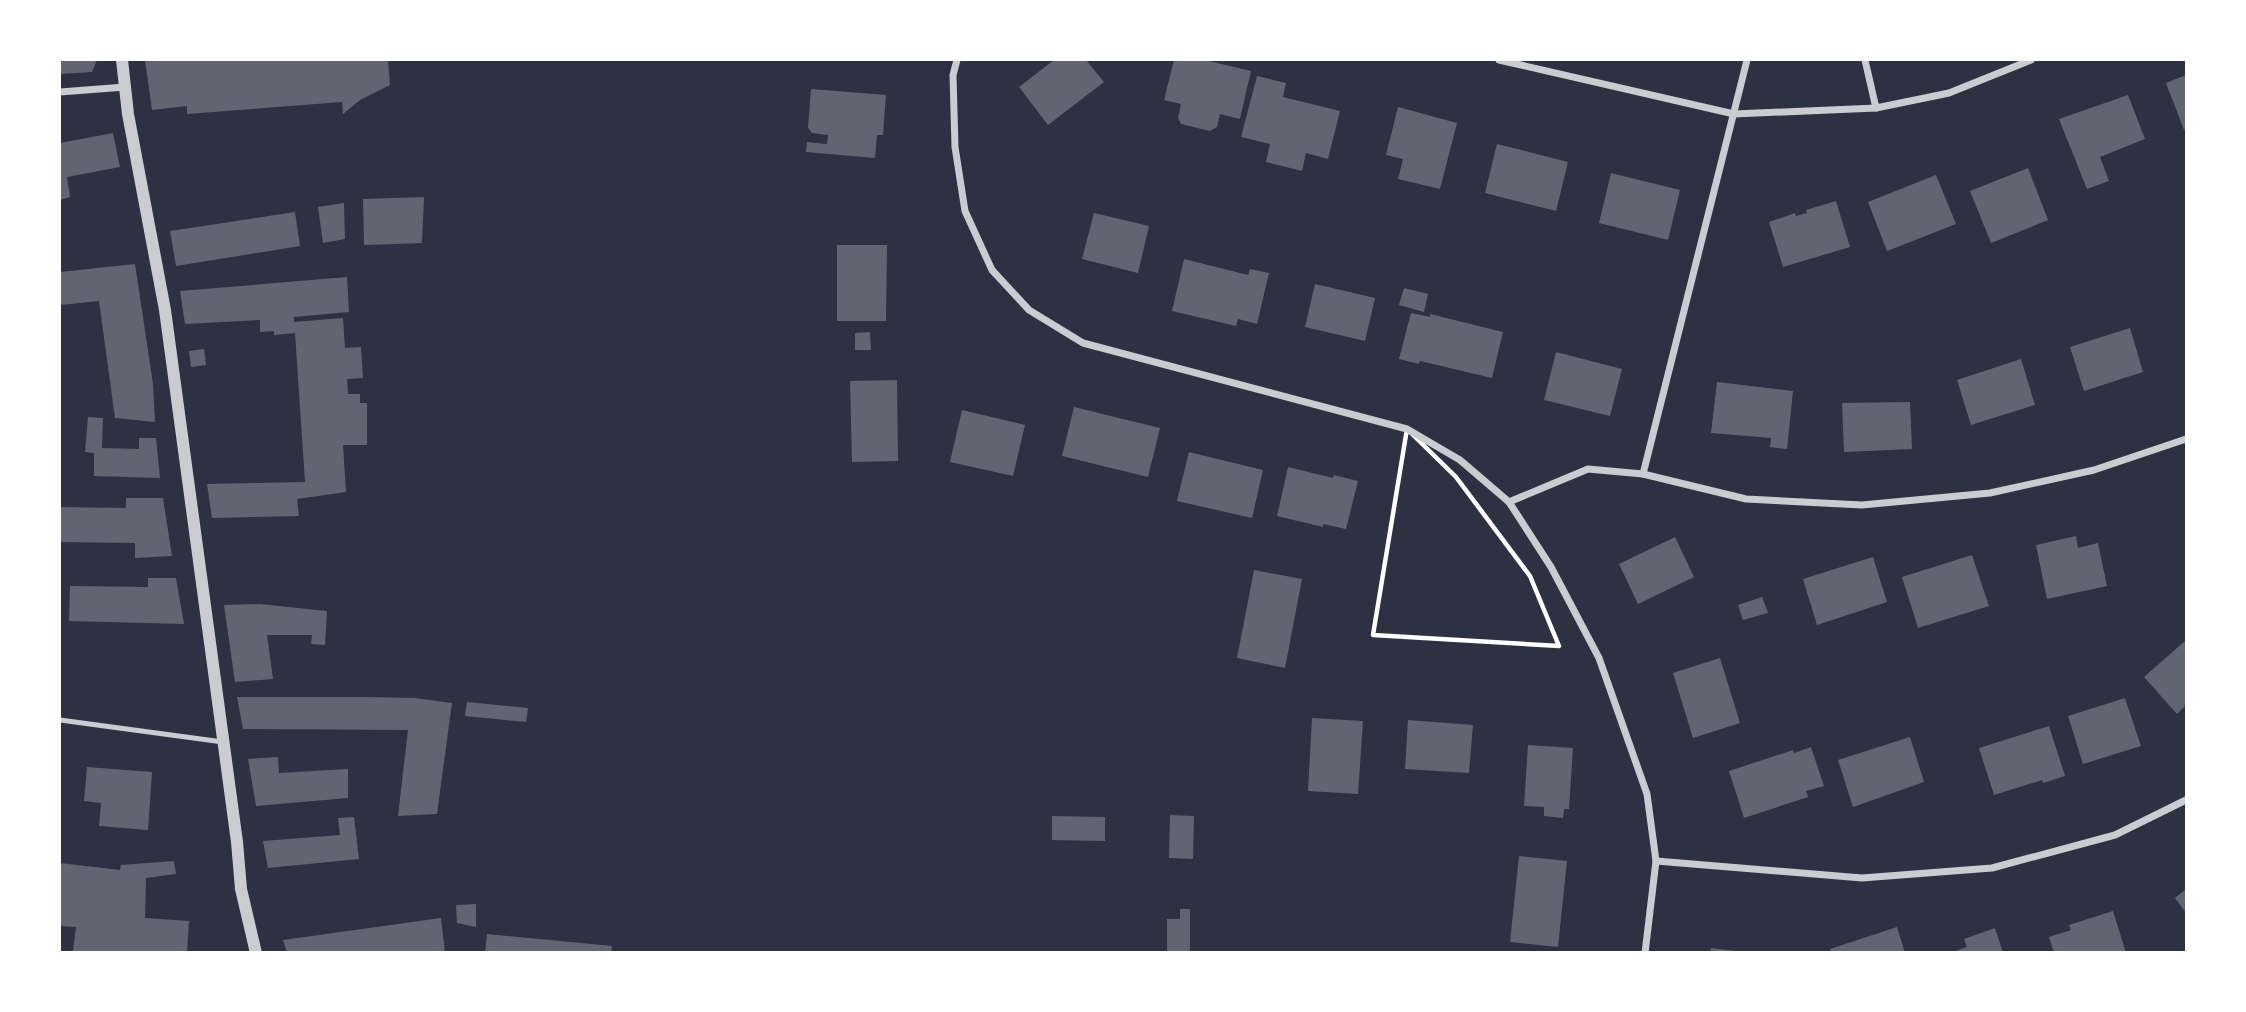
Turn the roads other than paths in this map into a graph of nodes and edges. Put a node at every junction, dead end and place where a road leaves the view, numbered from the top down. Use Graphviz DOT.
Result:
graph roads {
  1 [pos="122,60"];
  2 [pos="957,60"];
  3 [pos="1499,60"];
  4 [pos="1747,60"];
  5 [pos="1865,60"];
  6 [pos="2031,60"];
  7 [pos="125,87"];
  8 [pos="60,92"];
  9 [pos="1876,108"];
  10 [pos="1734,114"];
  11 [pos="2186,439"];
  12 [pos="1643,474"];
  13 [pos="1509,502"];
  14 [pos="60,720"];
  15 [pos="224,742"];
  16 [pos="2186,800"];
  17 [pos="1656,861"];
  18 [pos="256,953"];
  19 [pos="1645,953"];
  1 -- 7 [label="street"];
  2 -- 13 [label="street"];
  3 -- 10 [label="street"];
  4 -- 10 [label="street"];
  5 -- 9 [label="street"];
  6 -- 9 [label="street"];
  7 -- 8 [label="street"];
  7 -- 15 [label="street"];
  9 -- 10 [label="street"];
  10 -- 12 [label="street"];
  11 -- 12 [label="street"];
  12 -- 13 [label="street"];
  13 -- 17 [label="street"];
  14 -- 15 [label="lane"];
  15 -- 18 [label="street"];
  16 -- 17 [label="street"];
  17 -- 19 [label="street"];
}
